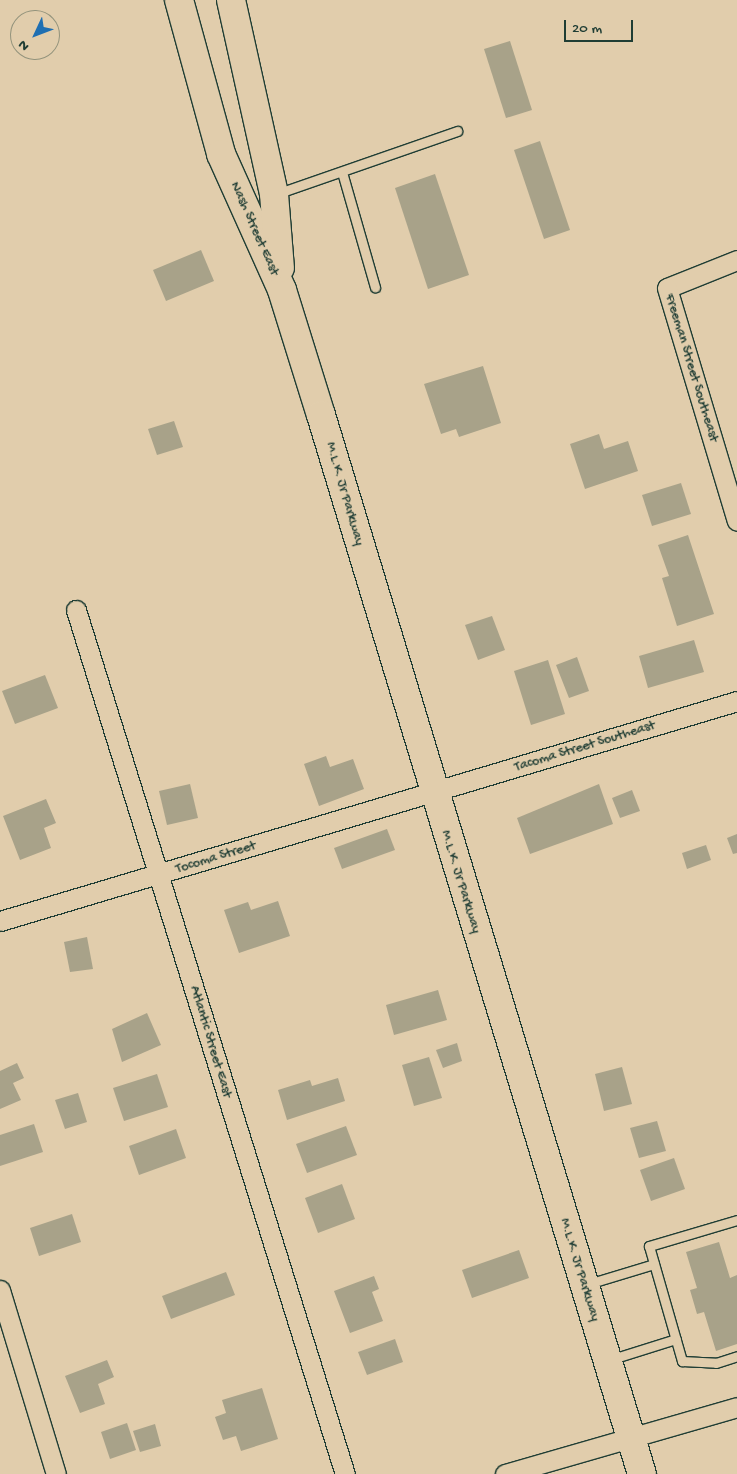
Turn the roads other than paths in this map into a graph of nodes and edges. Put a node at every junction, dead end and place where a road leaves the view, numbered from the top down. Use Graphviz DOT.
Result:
graph roads {
  1 [pos="179,0"];
  2 [pos="232,0"];
  3 [pos="457,131"];
  4 [pos="342,172"];
  5 [pos="274,194"];
  6 [pos="737,260"];
  7 [pos="375,287"];
  8 [pos="282,290"];
  9 [pos="737,521"];
  10 [pos="76,610"];
  11 [pos="737,701"];
  12 [pos="433,793"];
  13 [pos="158,875"];
  14 [pos="0,921"];
  15 [pos="737,1220"];
  16 [pos="654,1264"];
  17 [pos="583,1285"];
  18 [pos="0,1290"];
  19 [pos="676,1339"];
  20 [pos="737,1356"];
  21 [pos="606,1360"];
  22 [pos="737,1407"];
  23 [pos="630,1439"];
  24 [pos="56,1474"];
  25 [pos="345,1474"];
  26 [pos="505,1474"];
  27 [pos="642,1474"];
  1 -- 8 [label="main road, Nash Street East"];
  2 -- 5 [label="main road, Nash Street East"];
  3 -- 4 [label="lane"];
  4 -- 5 [label="lane"];
  4 -- 7 [label="lane"];
  5 -- 8 [label="main road, Nash Street East"];
  6 -- 9 [label="street, Freeman Street Southeast"];
  8 -- 12 [label="main road, M.L.K. Jr Parkway"];
  10 -- 13 [label="street, Atlantic Street East"];
  11 -- 12 [label="street, Tacoma Street Southeast"];
  12 -- 13 [label="street, Tocoma Street"];
  12 -- 17 [label="main road, M.L.K. Jr Parkway"];
  13 -- 14 [label="street, Tocoma Street"];
  13 -- 25 [label="street, Atlantic Street East"];
  15 -- 16 [label="lane"];
  16 -- 17 [label="lane"];
  16 -- 19 [label="lane"];
  17 -- 21 [label="main road, M.L.K. Jr Parkway"];
  18 -- 24 [label="street"];
  19 -- 20 [label="lane"];
  19 -- 21 [label="lane"];
  21 -- 23 [label="main road, M.L.K. Jr Parkway"];
  22 -- 23 [label="street"];
  23 -- 26 [label="street"];
  23 -- 27 [label="main road, M.L.K. Jr Parkway"];
}
